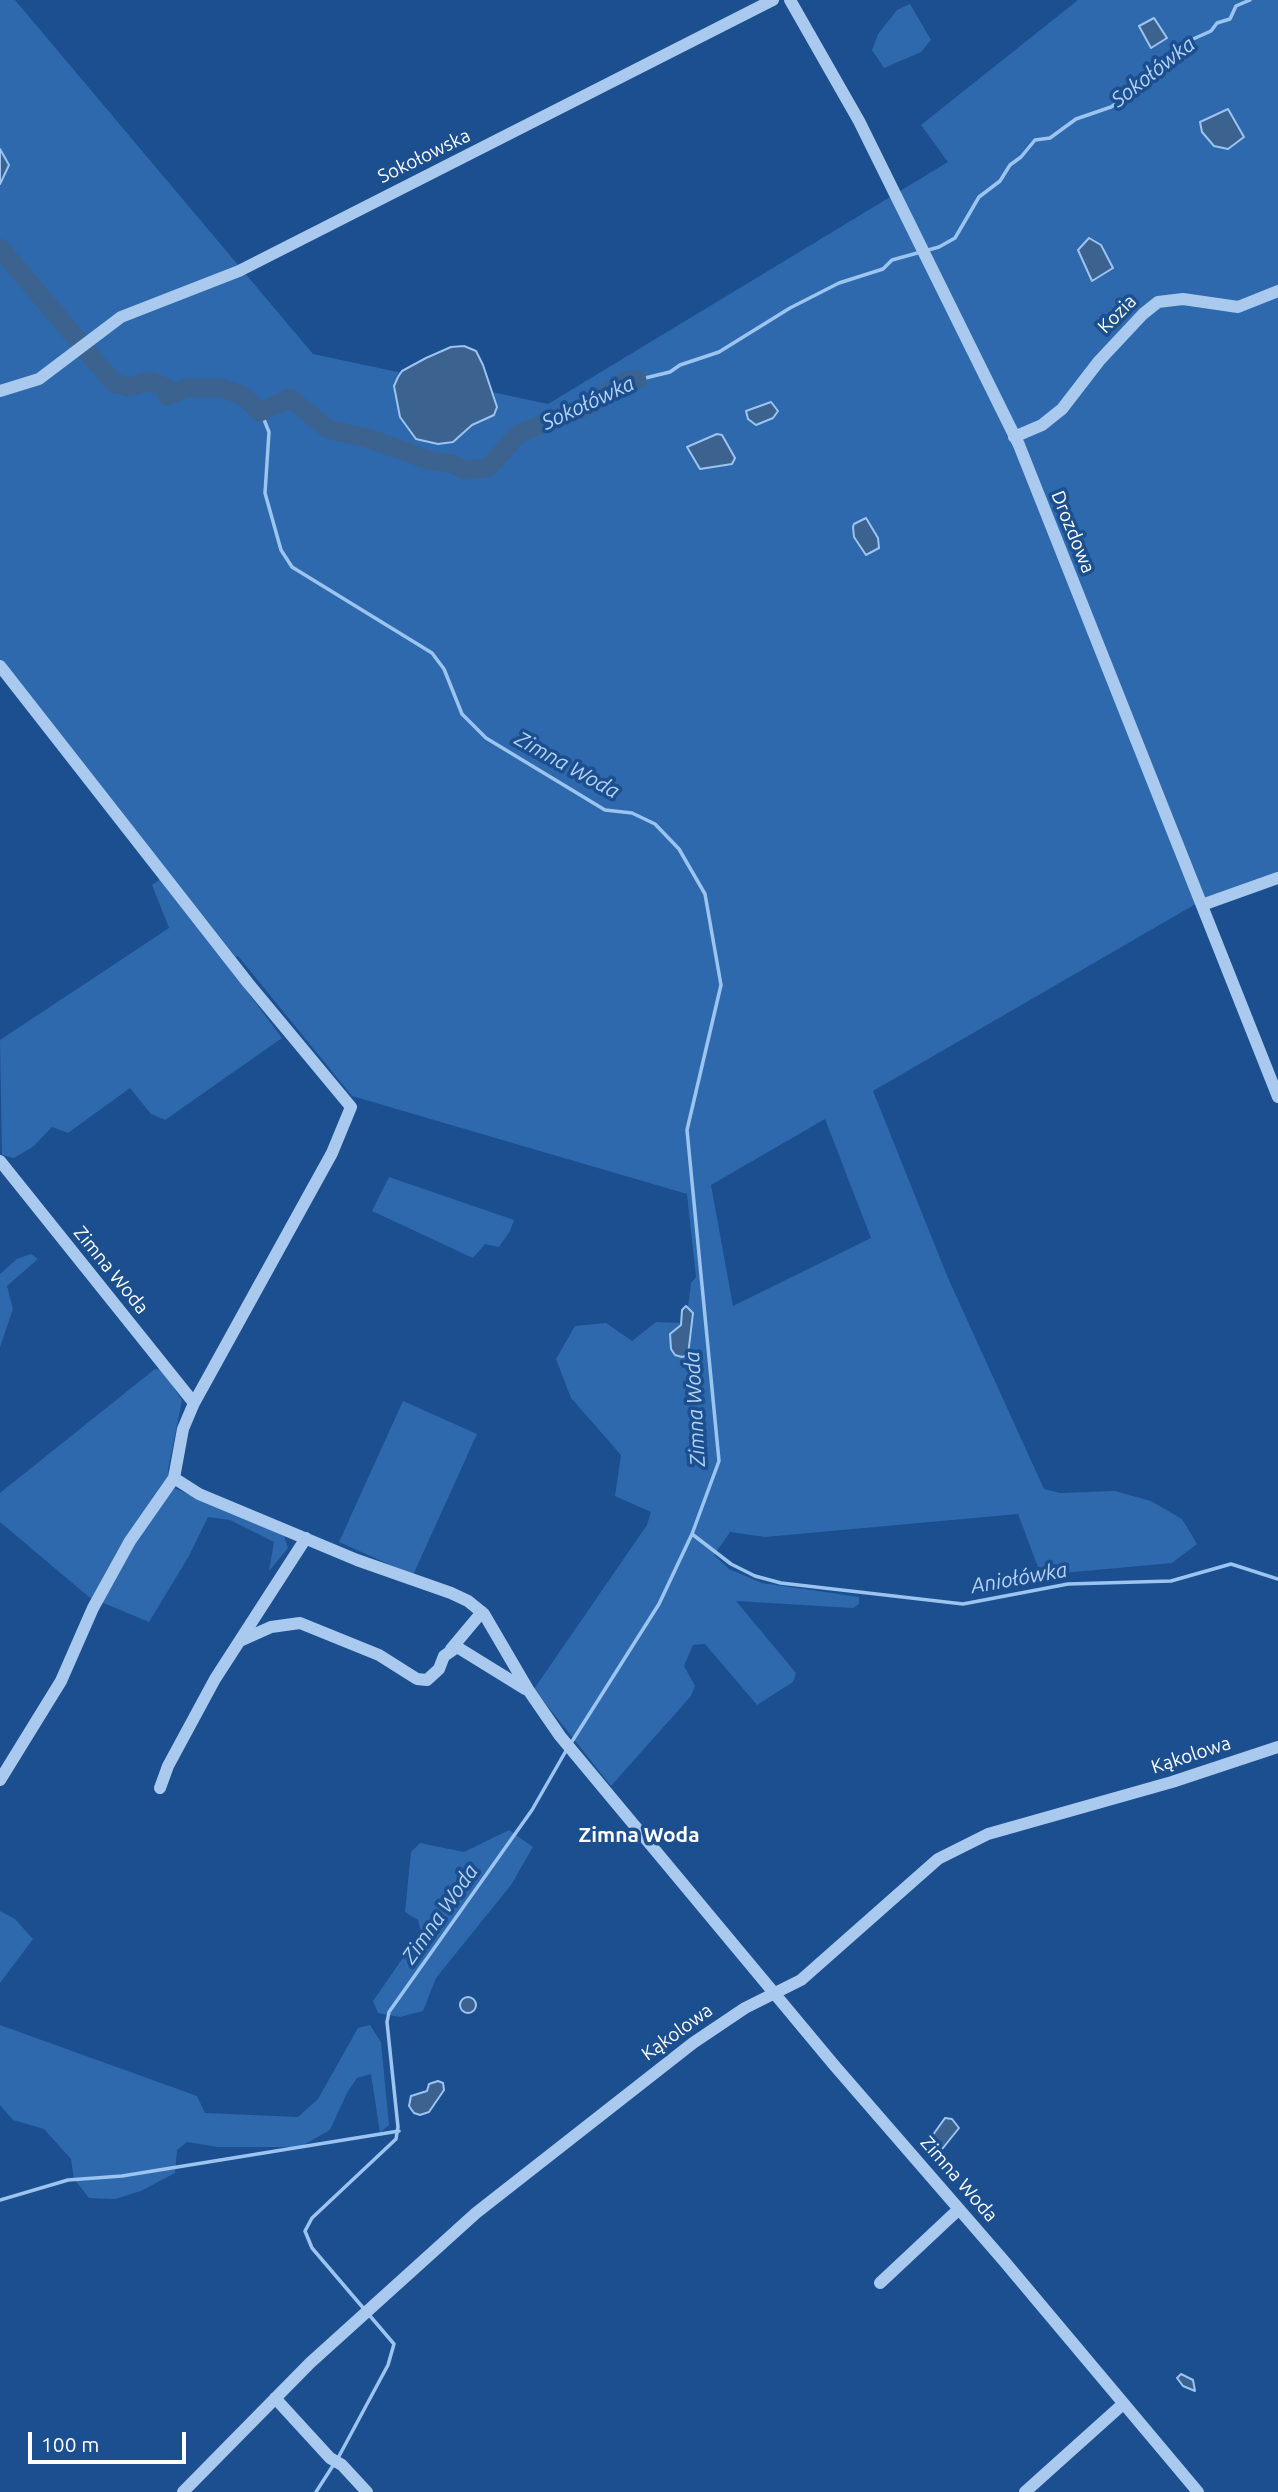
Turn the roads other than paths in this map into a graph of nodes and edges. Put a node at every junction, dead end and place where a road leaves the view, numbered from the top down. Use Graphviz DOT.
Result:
graph roads {
  1 [pos="773,0"];
  2 [pos="790,0"];
  3 [pos="1278,291"];
  4 [pos="0,391"];
  5 [pos="1014,437"];
  6 [pos="0,666"];
  7 [pos="1278,878"];
  8 [pos="1202,905"];
  9 [pos="1278,1097"];
  10 [pos="0,1161"];
  11 [pos="194,1403"];
  12 [pos="174,1478"];
  13 [pos="306,1538"];
  14 [pos="482,1612"];
  15 [pos="242,1640"];
  16 [pos="451,1649"];
  17 [pos="531,1694"];
  18 [pos="1278,1747"];
  19 [pos="0,1780"];
  20 [pos="160,1788"];
  21 [pos="776,1994"];
  22 [pos="959,2209"];
  23 [pos="880,2283"];
  24 [pos="275,2399"];
  25 [pos="1124,2403"];
  26 [pos="183,2492"];
  27 [pos="367,2492"];
  28 [pos="1025,2492"];
  29 [pos="1198,2492"];
  1 -- 4 [label="street, Sokołowska"];
  2 -- 5 [label="street, Drozdowa"];
  3 -- 5 [label="street, Kozia"];
  5 -- 8 [label="street, Drozdowa"];
  6 -- 11 [label="street"];
  7 -- 8 [label="street"];
  8 -- 9 [label="street, Drozdowa"];
  10 -- 11 [label="street, Zimna Woda"];
  11 -- 12 [label="street"];
  12 -- 13 [label="street"];
  12 -- 19 [label="street"];
  13 -- 14 [label="street"];
  13 -- 15 [label="street"];
  14 -- 16 [label="street"];
  14 -- 17 [label="street, Zimna Woda"];
  15 -- 16 [label="street"];
  15 -- 20 [label="street"];
  16 -- 17 [label="street"];
  17 -- 21 [label="street, Zimna Woda"];
  18 -- 21 [label="street, Kąkolowa"];
  21 -- 22 [label="street, Zimna Woda"];
  21 -- 24 [label="street, Kąkolowa"];
  22 -- 23 [label="street"];
  22 -- 25 [label="street, Zimna Woda"];
  24 -- 26 [label="street, Kąkolowa"];
  24 -- 27 [label="street"];
  25 -- 28 [label="street"];
  25 -- 29 [label="street, Zimna Woda"];
}
